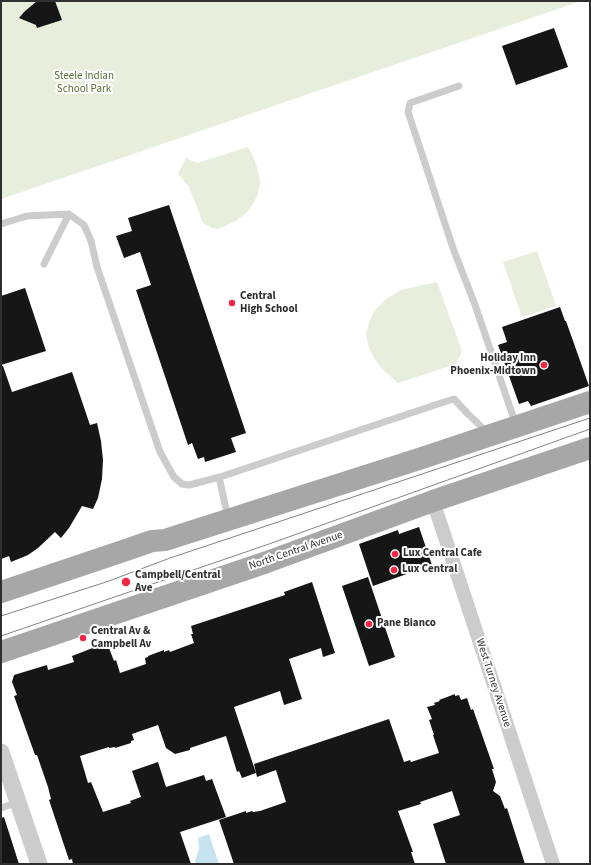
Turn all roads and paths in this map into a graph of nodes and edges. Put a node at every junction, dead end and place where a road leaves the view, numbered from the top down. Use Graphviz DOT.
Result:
graph roads {
  1 [pos="459,86"];
  2 [pos="69,214"];
  3 [pos="1,224"];
  4 [pos="44,264"];
  5 [pos="590,402"];
  6 [pos="516,427"];
  7 [pos="491,436"];
  8 [pos="590,448"];
  9 [pos="219,478"];
  10 [pos="432,502"];
  11 [pos="228,520"];
  12 [pos="1,592"];
  13 [pos="1,652"];
  14 [pos="1,752"];
  15 [pos="18,802"];
  16 [pos="1,808"];
  17 [pos="39,864"];
  18 [pos="553,864"];
  1 -- 6 [label="lane"];
  2 -- 3 [label="lane"];
  2 -- 4 [label="lane"];
  2 -- 9 [label="lane"];
  5 -- 6 [label="main road"];
  6 -- 7 [label="main road"];
  7 -- 9 [label="lane"];
  7 -- 11 [label="main road"];
  8 -- 10 [label="main road, North Central Avenue"];
  9 -- 11 [label="lane"];
  10 -- 13 [label="main road, North Central Avenue"];
  10 -- 18 [label="street, West Turney Avenue"];
  11 -- 12 [label="main road"];
  14 -- 15 [label="street"];
  15 -- 16 [label="lane"];
  15 -- 17 [label="street"];
}
